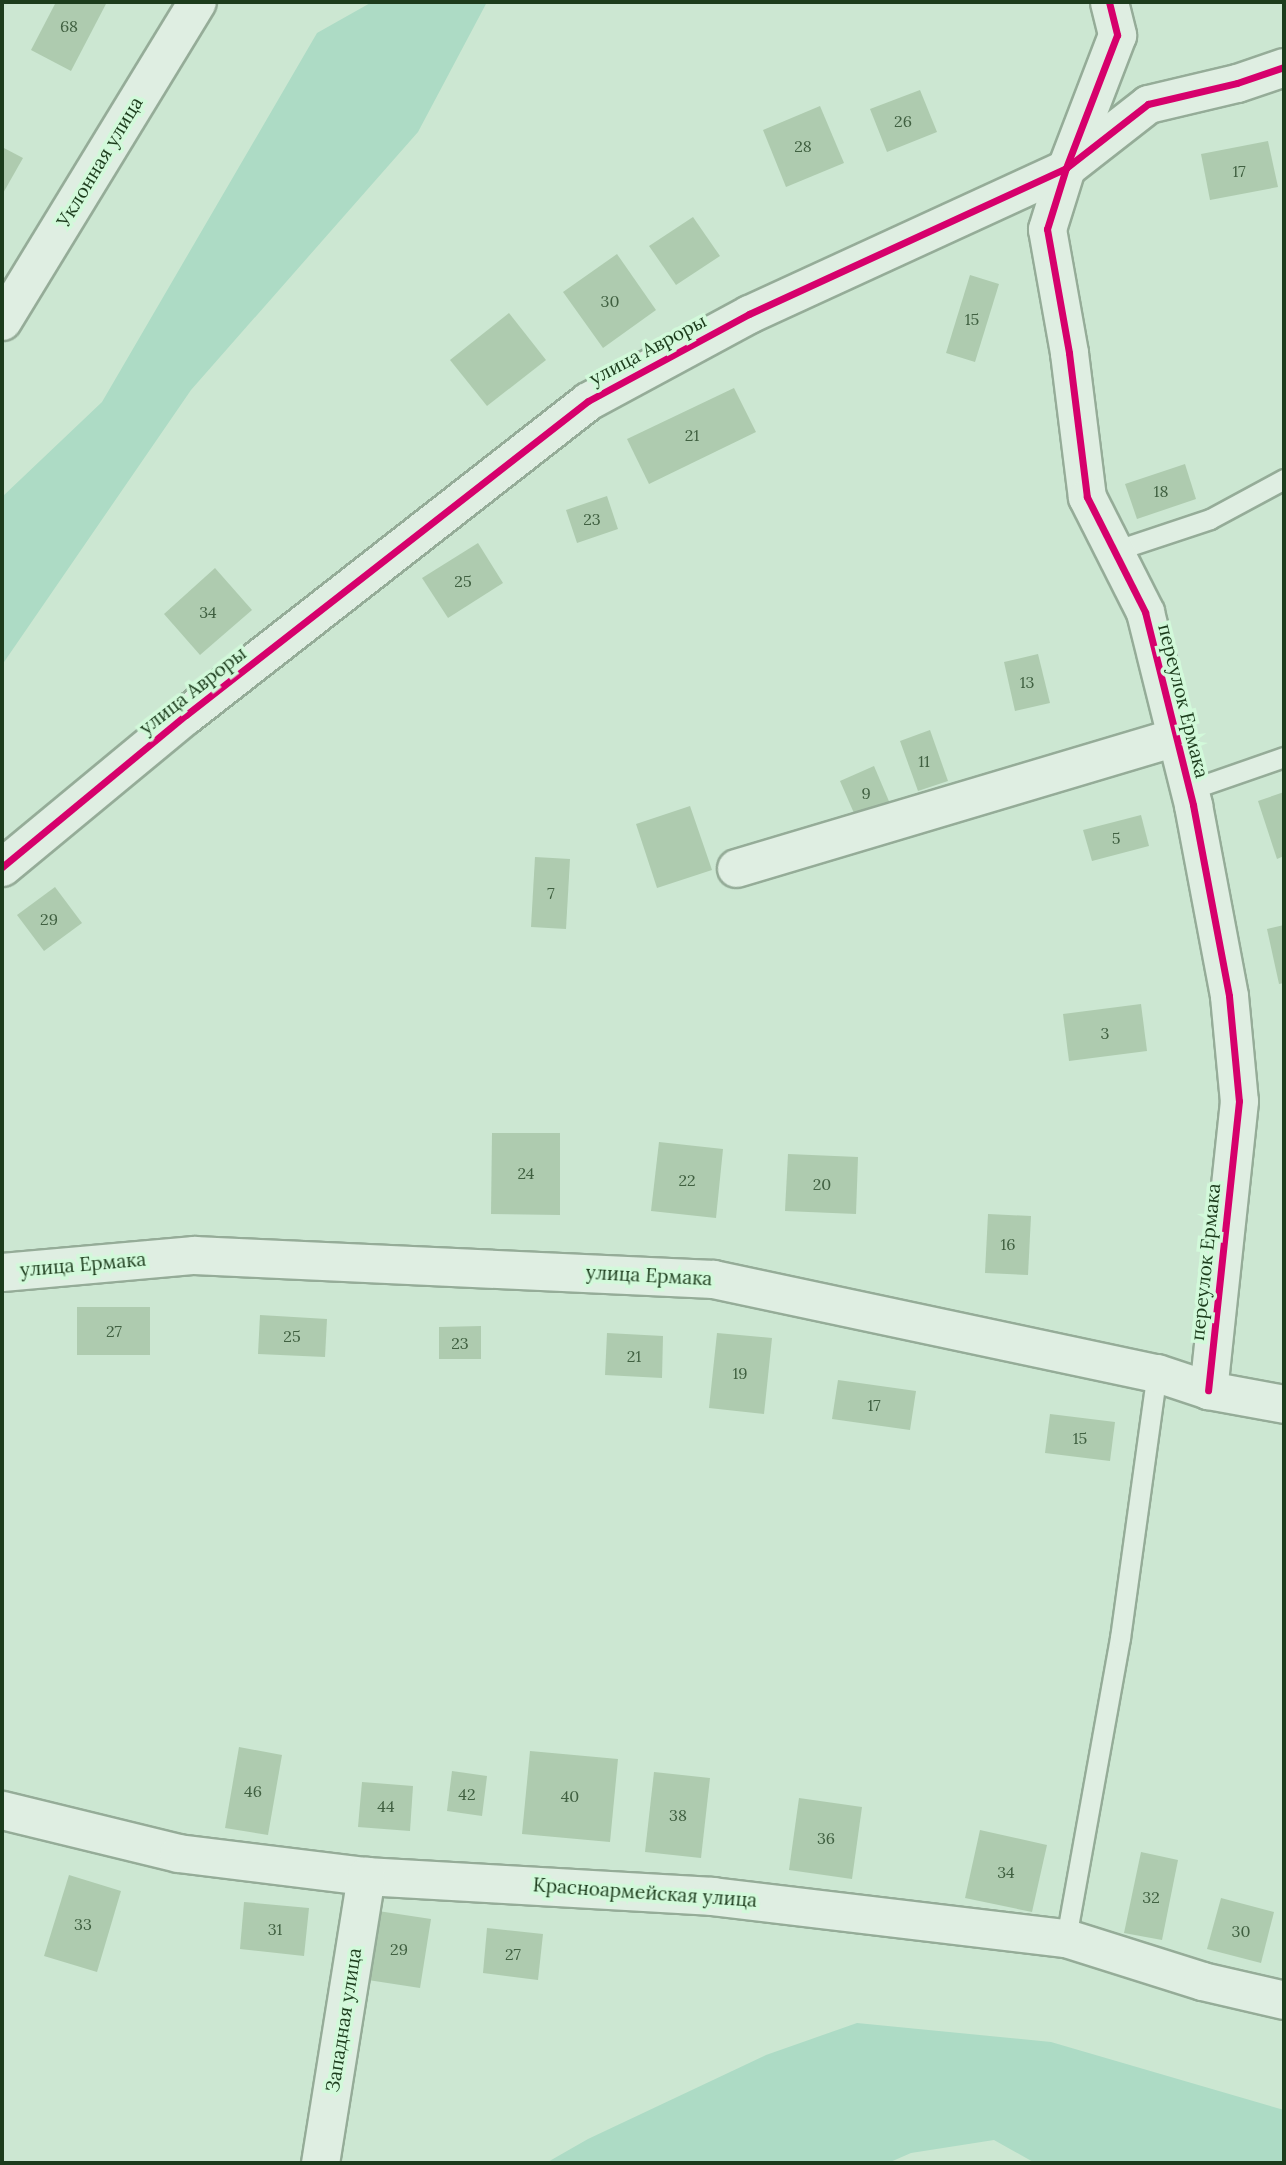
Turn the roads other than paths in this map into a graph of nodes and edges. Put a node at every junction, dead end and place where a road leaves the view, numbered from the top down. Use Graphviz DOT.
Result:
graph roads {
  1 [pos="197,2"];
  2 [pos="1110,2"];
  3 [pos="1284,67"];
  4 [pos="1066,168"];
  5 [pos="2,321"];
  6 [pos="1284,480"];
  7 [pos="1114,551"];
  8 [pos="1175,737"];
  9 [pos="1284,757"];
  10 [pos="1189,790"];
  11 [pos="2,867"];
  12 [pos="736,868"];
  13 [pos="2,1272"];
  14 [pos="1157,1373"];
  15 [pos="1208,1390"];
  16 [pos="1284,1404"];
  17 [pos="2,1810"];
  18 [pos="366,1876"];
  19 [pos="1066,1938"];
  20 [pos="1284,2000"];
  21 [pos="320,2163"];
  1 -- 5 [label="street, Уклонная улица"];
  2 -- 4 [label="street, переулок Ермака"];
  3 -- 4 [label="street, улица Авроры"];
  4 -- 7 [label="street, переулок Ермака"];
  4 -- 11 [label="street, улица Авроры"];
  6 -- 7 [label="lane"];
  7 -- 8 [label="street, переулок Ермака"];
  8 -- 10 [label="street, переулок Ермака"];
  8 -- 12 [label="street"];
  9 -- 10 [label="lane"];
  10 -- 15 [label="street, переулок Ермака"];
  13 -- 14 [label="street, улица Ермака"];
  14 -- 15 [label="street, улица Ермака"];
  14 -- 19 [label="lane"];
  15 -- 16 [label="street, улица Ермака"];
  17 -- 18 [label="street, Красноармейская улица"];
  18 -- 19 [label="street, Красноармейская улица"];
  18 -- 21 [label="street, Западная улица"];
  19 -- 20 [label="street, Красноармейская улица"];
}
